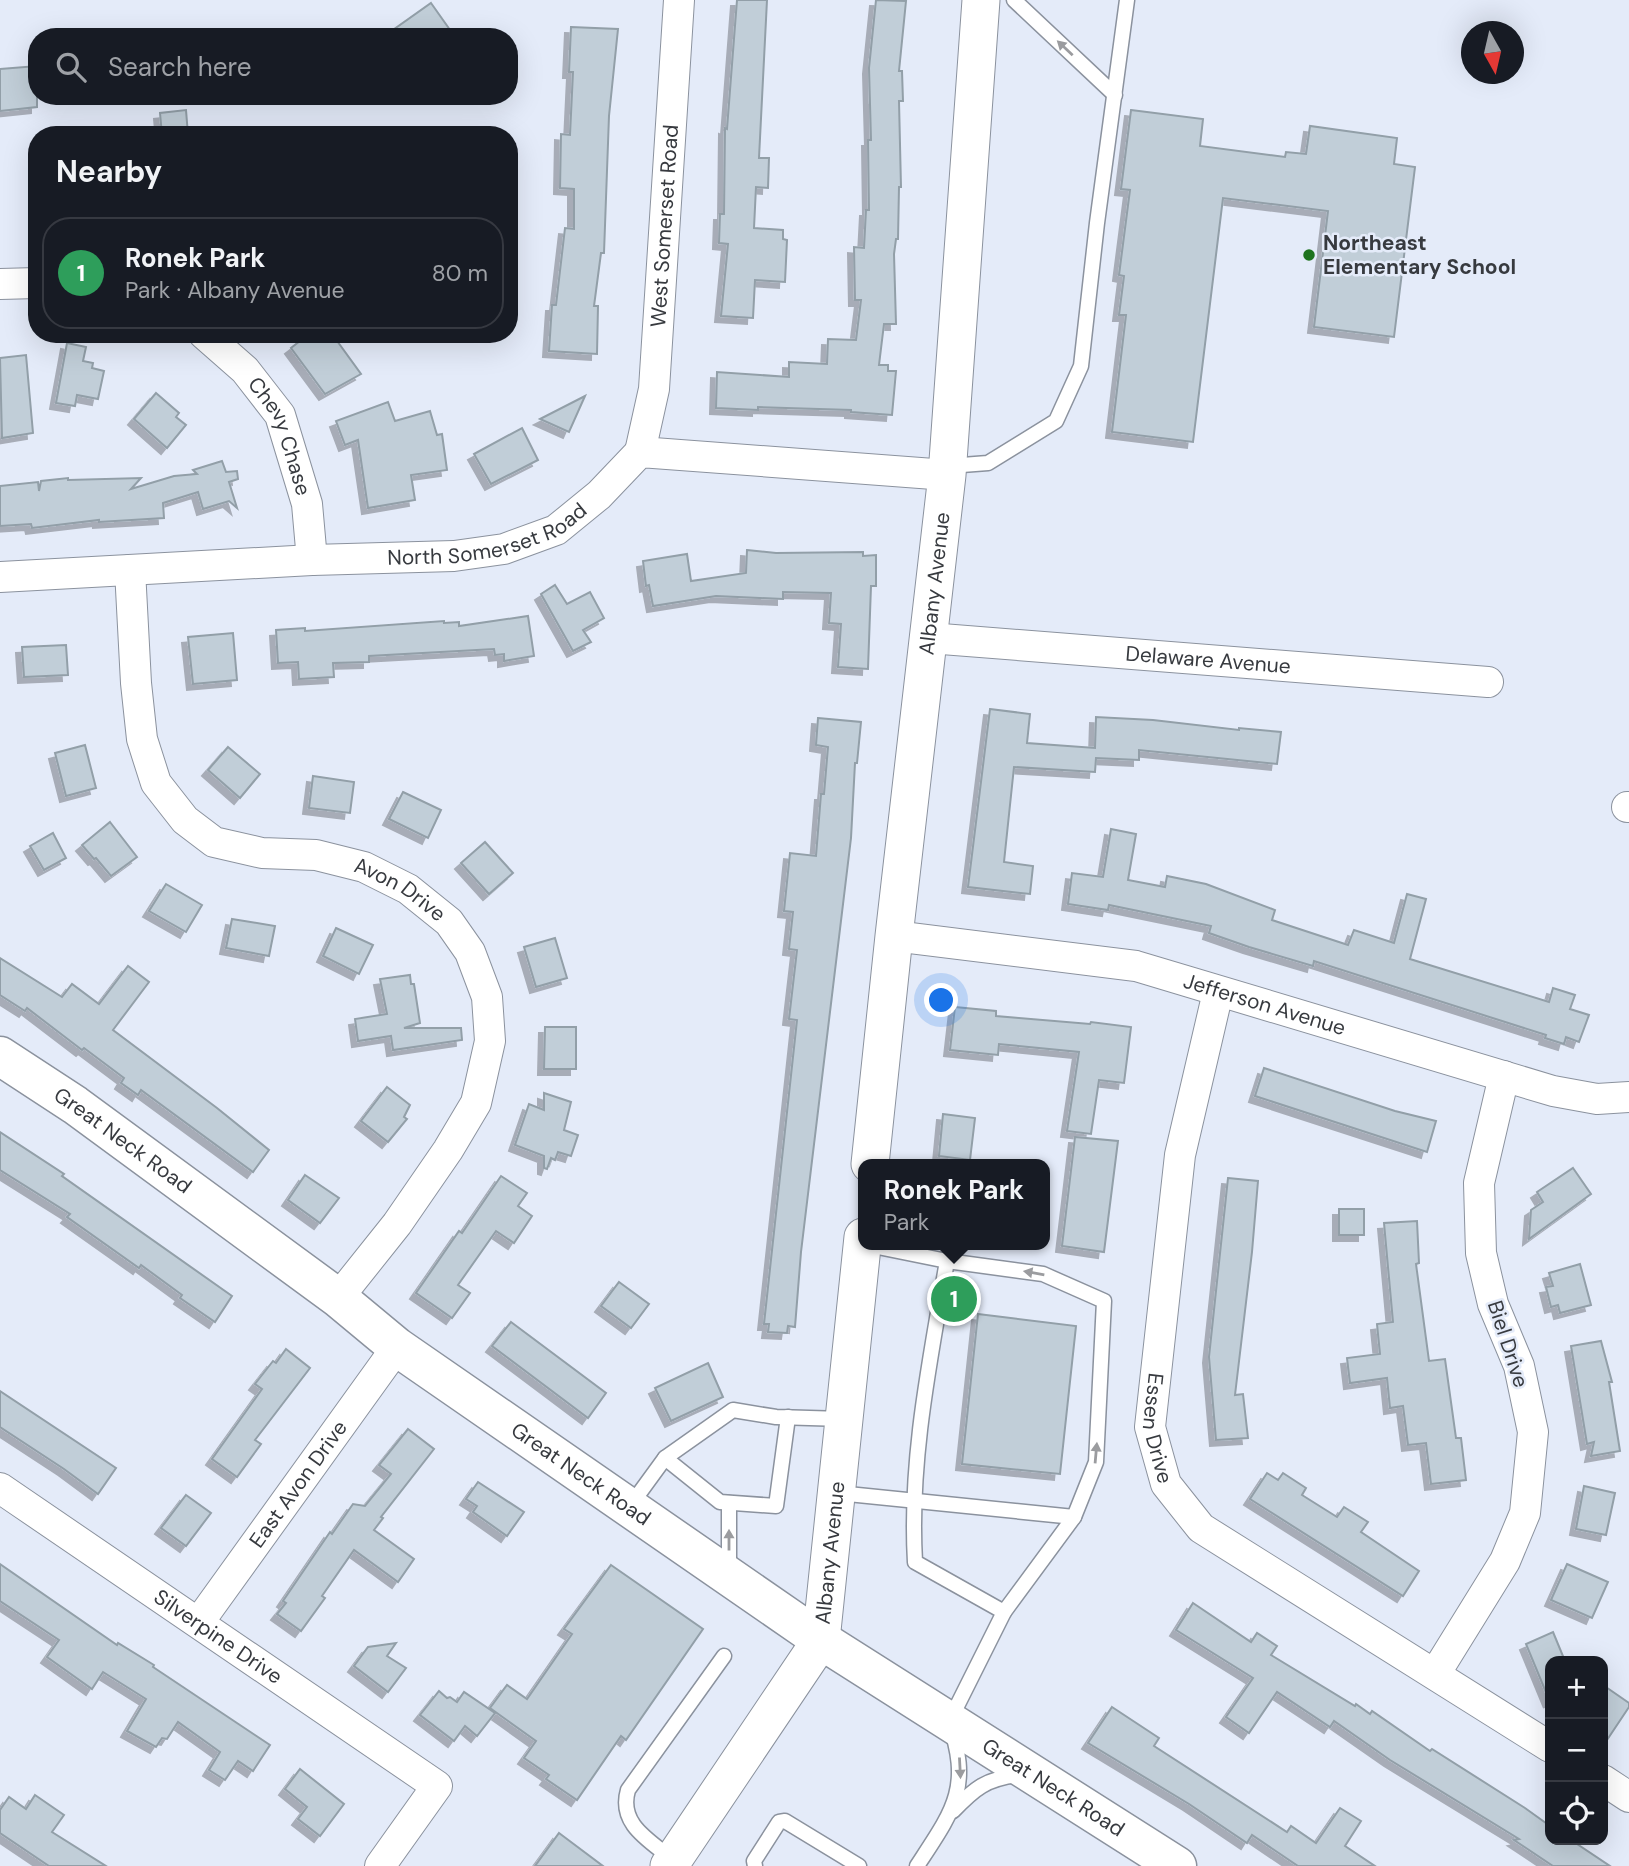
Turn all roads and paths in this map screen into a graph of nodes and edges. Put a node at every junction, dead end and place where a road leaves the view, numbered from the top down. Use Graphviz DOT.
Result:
graph roads {
  1 [pos="679,0"];
  2 [pos="981,0"];
  3 [pos="1127,0"];
  4 [pos="1024,3"];
  5 [pos="1115,94"];
  6 [pos="28,283"];
  7 [pos="0,284"];
  8 [pos="214,343"];
  9 [pos="639,452"];
  10 [pos="947,470"];
  11 [pos="312,560"];
  12 [pos="130,570"];
  13 [pos="0,577"];
  14 [pos="929,638"];
  15 [pos="1488,682"];
  16 [pos="894,936"];
  17 [pos="1218,992"];
  18 [pos="0,1056"];
  19 [pos="1504,1076"];
  20 [pos="1629,1097"];
  21 [pos="871,1159"];
  22 [pos="863,1250"];
  23 [pos="893,1250"];
  24 [pos="947,1261"];
  25 [pos="338,1298"];
  26 [pos="397,1347"];
  27 [pos="788,1417"];
  28 [pos="844,1419"];
  29 [pos="665,1458"];
  30 [pos="0,1488"];
  31 [pos="837,1493"];
  32 [pos="914,1501"];
  33 [pos="729,1503"];
  34 [pos="629,1507"];
  35 [pos="1074,1517"];
  36 [pos="729,1577"];
  37 [pos="1004,1612"];
  38 [pos="199,1622"];
  39 [pos="821,1640"];
  40 [pos="724,1656"];
  41 [pos="1435,1674"];
  42 [pos="949,1722"];
  43 [pos="1545,1744"];
  44 [pos="1030,1773"];
  45 [pos="1606,1782"];
  46 [pos="1629,1797"];
  47 [pos="949,1814"];
  48 [pos="671,1863"];
  49 [pos="380,1866"];
  50 [pos="755,1866"];
  51 [pos="859,1866"];
  52 [pos="917,1866"];
  53 [pos="1177,1866"];
  1 -- 9 [label="street, West Somerset Road"];
  2 -- 10 [label="street, Albany Avenue"];
  3 -- 5 [label="lane"];
  5 -- 4 [label="lane, one-way"];
  5 -- 10 [label="lane"];
  6 -- 7 [label="street"];
  8 -- 11 [label="street, Chevy Chase"];
  9 -- 10 [label="street"];
  9 -- 11 [label="street, North Somerset Road"];
  10 -- 14 [label="street, Albany Avenue"];
  11 -- 12 [label="street, North Somerset Road"];
  12 -- 13 [label="street, North Somerset Road"];
  12 -- 25 [label="street, Avon Drive"];
  14 -- 15 [label="street, Delaware Avenue"];
  14 -- 16 [label="street, Albany Avenue"];
  16 -- 17 [label="street, Jefferson Avenue"];
  16 -- 21 [label="street, Albany Avenue"];
  17 -- 19 [label="street, Jefferson Avenue"];
  17 -- 41 [label="street, Essen Drive"];
  18 -- 25 [label="main road, Great Neck Road"];
  19 -- 20 [label="street, Jefferson Avenue"];
  19 -- 41 [label="street, Biel Drive"];
  22 -- 28 [label="street, Albany Avenue"];
  23 -- 24 [label="lane"];
  24 -- 32 [label="lane"];
  35 -- 24 [label="lane, one-way"];
  25 -- 26 [label="main road, Great Neck Road"];
  26 -- 34 [label="main road, Great Neck Road"];
  26 -- 38 [label="street, East Avon Drive"];
  27 -- 28 [label="lane"];
  27 -- 29 [label="lane"];
  27 -- 33 [label="lane"];
  28 -- 31 [label="street, Albany Avenue"];
  29 -- 33 [label="lane"];
  29 -- 34 [label="lane"];
  30 -- 38 [label="street, Silverpine Drive"];
  31 -- 32 [label="lane"];
  31 -- 39 [label="street, Albany Avenue"];
  32 -- 35 [label="lane"];
  32 -- 37 [label="lane"];
  36 -- 33 [label="lane, one-way"];
  34 -- 36 [label="main road, Great Neck Road"];
  35 -- 37 [label="lane"];
  36 -- 39 [label="main road, Great Neck Road"];
  37 -- 42 [label="lane"];
  38 -- 49 [label="street, Silverpine Drive"];
  39 -- 42 [label="main road, Great Neck Road"];
  39 -- 48 [label="street, Albany Avenue"];
  40 -- 48 [label="lane"];
  41 -- 43 [label="street, Essen Drive"];
  42 -- 44 [label="main road, Great Neck Road"];
  42 -- 47 [label="lane, one-way"];
  44 -- 47 [label="lane"];
  44 -- 53 [label="main road, Great Neck Road"];
  45 -- 46 [label="street"];
  47 -- 52 [label="lane"];
  50 -- 51 [label="lane"];
}
